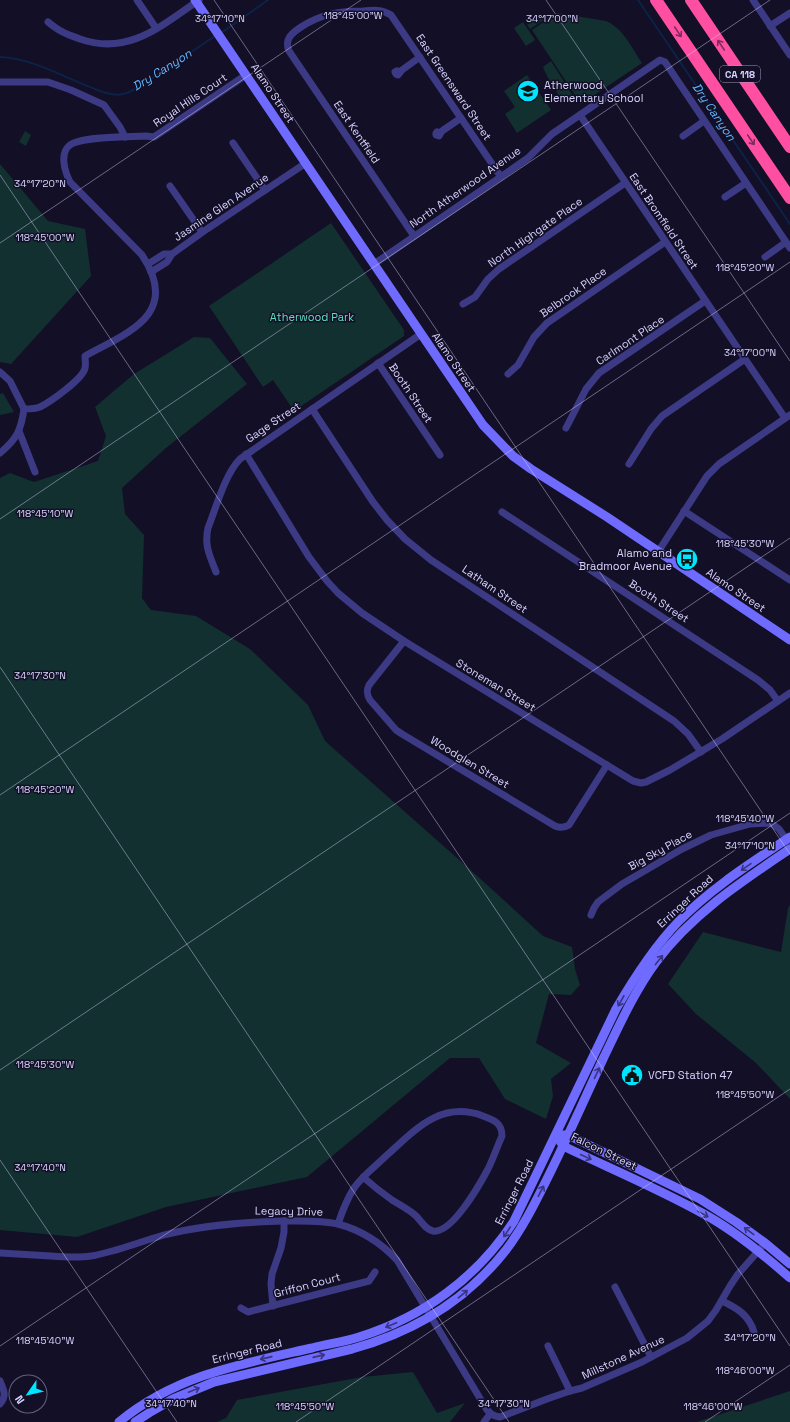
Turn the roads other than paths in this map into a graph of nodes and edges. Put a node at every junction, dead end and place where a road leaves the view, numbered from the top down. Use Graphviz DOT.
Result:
graph roads {
  1 [pos="137,0"];
  2 [pos="656,0"];
  3 [pos="691,0"];
  4 [pos="753,0"];
  5 [pos="197,1"];
  6 [pos="790,13"];
  7 [pos="48,22"];
  8 [pos="770,26"];
  9 [pos="156,28"];
  10 [pos="288,38"];
  11 [pos="790,55"];
  12 [pos="420,57"];
  13 [pos="397,71"];
  14 [pos="246,75"];
  15 [pos="0,82"];
  16 [pos="580,115"];
  17 [pos="461,118"];
  18 [pos="704,121"];
  19 [pos="437,132"];
  20 [pos="683,136"];
  21 [pos="124,137"];
  22 [pos="233,143"];
  23 [pos="790,147"];
  24 [pos="306,163"];
  25 [pos="501,177"];
  26 [pos="626,183"];
  27 [pos="746,183"];
  28 [pos="170,186"];
  29 [pos="265,190"];
  30 [pos="725,197"];
  31 [pos="790,198"];
  32 [pos="202,232"];
  33 [pos="414,236"];
  34 [pos="665,242"];
  35 [pos="788,245"];
  36 [pos="172,254"];
  37 [pos="765,256"];
  38 [pos="148,264"];
  39 [pos="374,264"];
  40 [pos="151,272"];
  41 [pos="705,301"];
  42 [pos="463,304"];
  43 [pos="420,334"];
  44 [pos="745,359"];
  45 [pos="378,363"];
  46 [pos="0,372"];
  47 [pos="508,374"];
  48 [pos="24,409"];
  49 [pos="312,409"];
  50 [pos="787,417"];
  51 [pos="566,428"];
  52 [pos="19,431"];
  53 [pos="0,453"];
  54 [pos="246,454"];
  55 [pos="440,455"];
  56 [pos="629,464"];
  57 [pos="35,472"];
  58 [pos="684,511"];
  59 [pos="502,512"];
  60 [pos="658,552"];
  61 [pos="216,572"];
  62 [pos="790,580"];
  63 [pos="790,640"];
  64 [pos="404,641"];
  65 [pos="790,693"];
  66 [pos="778,701"];
  67 [pos="700,752"];
  68 [pos="607,765"];
  69 [pos="789,840"];
  70 [pos="790,849"];
  71 [pos="591,915"];
  72 [pos="556,1135"];
  73 [pos="568,1135"];
  74 [pos="563,1146"];
  75 [pos="363,1178"];
  76 [pos="284,1221"];
  77 [pos="338,1224"];
  78 [pos="765,1243"];
  79 [pos="758,1251"];
  80 [pos="0,1253"];
  81 [pos="790,1264"];
  82 [pos="375,1272"];
  83 [pos="790,1278"];
  84 [pos="615,1287"];
  85 [pos="722,1301"];
  86 [pos="273,1306"];
  87 [pos="426,1307"];
  88 [pos="241,1308"];
  89 [pos="431,1316"];
  90 [pos="754,1332"];
  91 [pos="548,1346"];
  92 [pos="651,1357"];
  93 [pos="0,1382"];
  94 [pos="570,1391"];
  95 [pos="1,1403"];
  96 [pos="489,1412"];
  97 [pos="118,1422"];
  98 [pos="136,1422"];
  99 [pos="484,1422"];
  1 -- 9 [label="street"];
  2 -- 31 [label="highway, CA 118, one-way"];
  23 -- 3 [label="highway, CA 118, one-way"];
  4 -- 8 [label="street"];
  5 -- 9 [label="street"];
  5 -- 14 [label="main road, Alamo Street"];
  6 -- 8 [label="street"];
  7 -- 9 [label="street"];
  8 -- 11 [label="street"];
  10 -- 12 [label="street, East Greensward Street"];
  10 -- 33 [label="street, East Kentfield"];
  12 -- 13 [label="street"];
  12 -- 17 [label="street, East Greensward Street"];
  14 -- 21 [label="street, Royal Hills Court"];
  14 -- 24 [label="main road, Alamo Street"];
  15 -- 21 [label="street"];
  16 -- 18 [label="street, North Atherwood Avenue"];
  16 -- 25 [label="street, North Atherwood Avenue"];
  16 -- 26 [label="street, East Bromfield Street"];
  17 -- 19 [label="street"];
  17 -- 25 [label="street, East Greensward Street"];
  18 -- 20 [label="street"];
  18 -- 27 [label="street"];
  21 -- 38 [label="street, Royal Hills Court"];
  22 -- 29 [label="street"];
  24 -- 29 [label="street, Jasmine Glen Avenue"];
  24 -- 39 [label="main road, Alamo Street"];
  25 -- 33 [label="street, North Atherwood Avenue"];
  26 -- 34 [label="street, East Bromfield Street"];
  26 -- 42 [label="street, North Highgate Place"];
  27 -- 30 [label="street"];
  27 -- 35 [label="street"];
  28 -- 32 [label="street"];
  29 -- 32 [label="street, Jasmine Glen Avenue"];
  32 -- 36 [label="street, Jasmine Glen Avenue"];
  33 -- 39 [label="street, North Atherwood Avenue"];
  34 -- 41 [label="street, East Bromfield Street"];
  34 -- 47 [label="street, Belbrook Place"];
  35 -- 37 [label="street"];
  36 -- 38 [label="street, Jasmine Glen Avenue"];
  36 -- 40 [label="street"];
  38 -- 40 [label="street"];
  39 -- 43 [label="main road, Alamo Street"];
  40 -- 48 [label="street"];
  41 -- 44 [label="street, East Bromfield Street"];
  41 -- 51 [label="street, Carlmont Place"];
  43 -- 45 [label="street, Gage Street"];
  43 -- 60 [label="main road, Alamo Street"];
  44 -- 50 [label="street, East Bromfield Street"];
  44 -- 56 [label="street"];
  45 -- 49 [label="street, Gage Street"];
  45 -- 55 [label="street, Booth Street"];
  46 -- 48 [label="street"];
  48 -- 52 [label="street"];
  49 -- 54 [label="street, Gage Street"];
  49 -- 67 [label="street, Latham Street"];
  50 -- 58 [label="street"];
  52 -- 53 [label="street"];
  52 -- 57 [label="street"];
  54 -- 61 [label="street, Gage Street"];
  54 -- 64 [label="street, Stoneman Street"];
  58 -- 60 [label="street"];
  58 -- 62 [label="street"];
  59 -- 66 [label="street, Booth Street"];
  60 -- 63 [label="main road, Alamo Street"];
  64 -- 68 [label="street, Stoneman Street"];
  64 -- 68 [label="street, Woodglen Street"];
  65 -- 66 [label="street, Stoneman Street"];
  66 -- 67 [label="street, Stoneman Street"];
  67 -- 68 [label="street, Stoneman Street"];
  69 -- 71 [label="street, Big Sky Place"];
  69 -- 72 [label="main road, Erringer Road, one-way"];
  73 -- 70 [label="main road, Erringer Road, one-way"];
  72 -- 73 [label="main road, Falcon Street"];
  72 -- 74 [label="main road, Falcon Street"];
  72 -- 87 [label="main road, Erringer Road, one-way"];
  73 -- 74 [label="main road, Erringer Road"];
  78 -- 73 [label="main road, Falcon Street, one-way"];
  74 -- 79 [label="main road, Falcon Street, one-way"];
  89 -- 74 [label="main road, Erringer Road, one-way"];
  75 -- 75 [label="street"];
  75 -- 77 [label="street"];
  76 -- 77 [label="street, Legacy Drive"];
  76 -- 80 [label="street, Legacy Drive"];
  76 -- 86 [label="street"];
  77 -- 87 [label="street, Legacy Drive"];
  78 -- 79 [label="street, Millstone Avenue"];
  78 -- 81 [label="main road, Falcon Street"];
  79 -- 83 [label="main road, Falcon Street"];
  79 -- 85 [label="street, Millstone Avenue"];
  82 -- 86 [label="street, Griffon Court"];
  84 -- 92 [label="street"];
  85 -- 90 [label="street"];
  85 -- 92 [label="street, Millstone Avenue"];
  86 -- 88 [label="street, Griffon Court"];
  87 -- 89 [label="street, Legacy Drive"];
  87 -- 97 [label="main road, Erringer Road, one-way"];
  89 -- 96 [label="street"];
  98 -- 89 [label="main road, Erringer Road, one-way"];
  91 -- 94 [label="street"];
  92 -- 94 [label="street, Millstone Avenue"];
  93 -- 95 [label="street"];
  94 -- 96 [label="street, Millstone Avenue"];
  96 -- 99 [label="street"];
}
